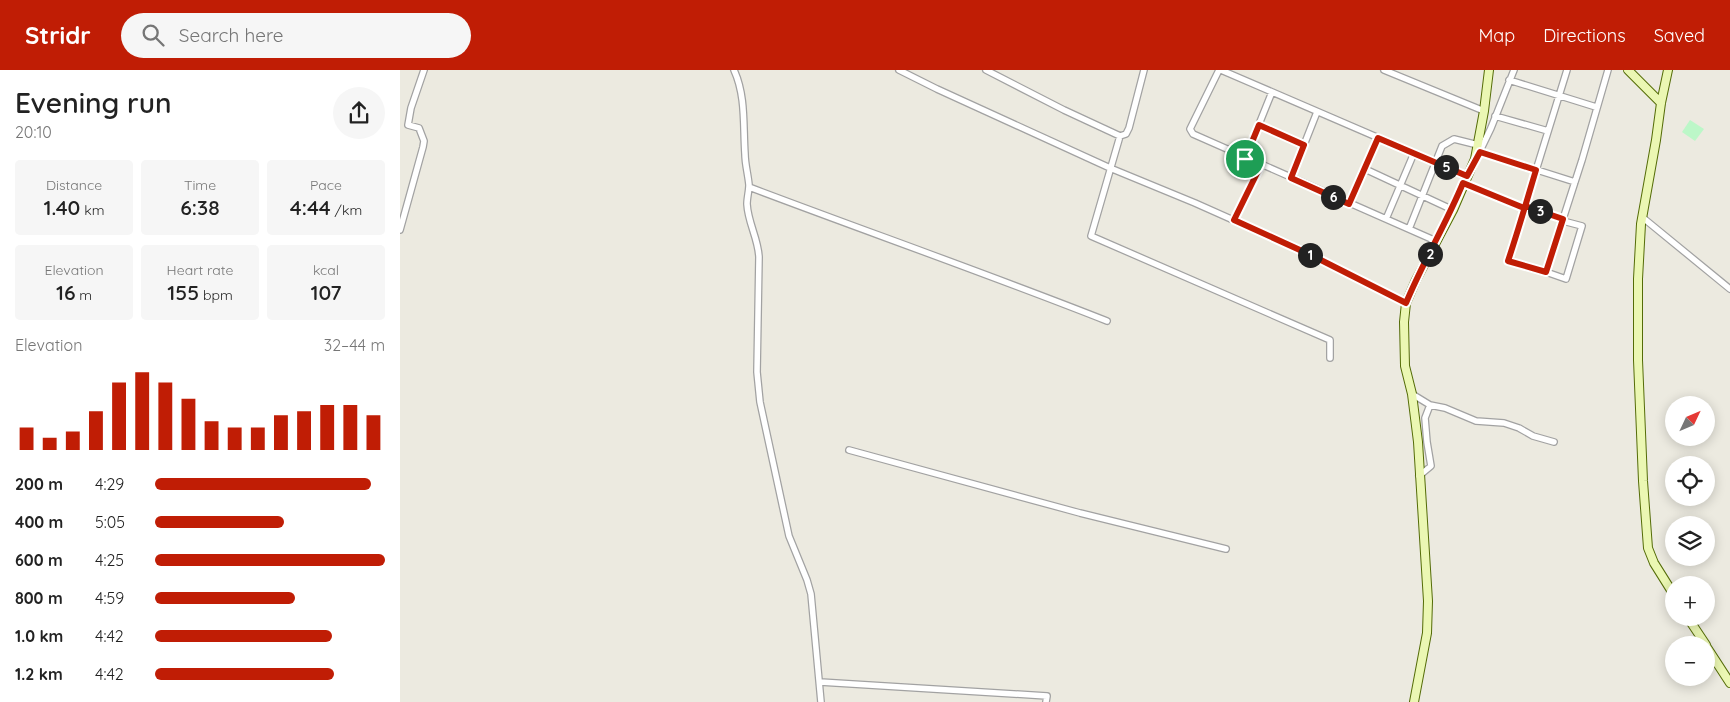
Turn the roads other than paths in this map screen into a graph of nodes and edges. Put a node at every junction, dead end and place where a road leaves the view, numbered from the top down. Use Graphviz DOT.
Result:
graph roads {
  1 [pos="424,70"];
  2 [pos="734,70"];
  3 [pos="900,70"];
  4 [pos="986,70"];
  5 [pos="1144,70"];
  6 [pos="1220,70"];
  7 [pos="1386,70"];
  8 [pos="1489,70"];
  9 [pos="1514,70"];
  10 [pos="1567,70"];
  11 [pos="1608,70"];
  12 [pos="1628,70"];
  13 [pos="1668,70"];
  14 [pos="1509,80"];
  15 [pos="1272,92"];
  16 [pos="1559,95"];
  17 [pos="1661,103"];
  18 [pos="1596,107"];
  19 [pos="1484,110"];
  20 [pos="1318,112"];
  21 [pos="1495,116"];
  22 [pos="1259,125"];
  23 [pos="1548,131"];
  24 [pos="1120,136"];
  25 [pos="1378,138"];
  26 [pos="1304,145"];
  27 [pos="1477,152"];
  28 [pos="1414,153"];
  29 [pos="1245,159"];
  30 [pos="1437,163"];
  31 [pos="1261,165"];
  32 [pos="1110,168"];
  33 [pos="1365,169"];
  34 [pos="1536,170"];
  35 [pos="1291,178"];
  36 [pos="1465,180"];
  37 [pos="1575,182"];
  38 [pos="1400,185"];
  39 [pos="749,187"];
  40 [pos="1422,196"];
  41 [pos="1349,204"];
  42 [pos="1525,207"];
  43 [pos="1452,210"];
  44 [pos="1642,217"];
  45 [pos="1386,219"];
  46 [pos="1234,220"];
  47 [pos="1563,220"];
  48 [pos="1409,228"];
  49 [pos="400,230"];
  50 [pos="1436,241"];
  51 [pos="1546,272"];
  52 [pos="1730,289"];
  53 [pos="1406,303"];
  54 [pos="1106,321"];
  55 [pos="1330,358"];
  56 [pos="1412,394"];
  57 [pos="1430,405"];
  58 [pos="1554,442"];
  59 [pos="849,450"];
  60 [pos="1419,476"];
  61 [pos="1226,549"];
  62 [pos="1665,581"];
  63 [pos="1715,660"];
  64 [pos="820,682"];
  65 [pos="1730,684"];
  66 [pos="821,702"];
  67 [pos="1046,702"];
  68 [pos="1414,702"];
  1 -- 49 [label="street"];
  2 -- 39 [label="street"];
  3 -- 32 [label="street"];
  4 -- 24 [label="street"];
  5 -- 24 [label="street"];
  6 -- 15 [label="street"];
  6 -- 29 [label="street"];
  7 -- 19 [label="street"];
  8 -- 19 [label="street"];
  9 -- 14 [label="street"];
  10 -- 16 [label="street"];
  11 -- 18 [label="street"];
  12 -- 17 [label="street"];
  13 -- 17 [label="street"];
  14 -- 16 [label="street"];
  14 -- 21 [label="street"];
  15 -- 20 [label="street"];
  15 -- 22 [label="street"];
  16 -- 18 [label="street"];
  16 -- 23 [label="street"];
  17 -- 44 [label="street"];
  18 -- 37 [label="street"];
  19 -- 27 [label="street"];
  20 -- 25 [label="street"];
  20 -- 26 [label="street"];
  21 -- 23 [label="street"];
  21 -- 27 [label="street"];
  22 -- 26 [label="street"];
  22 -- 29 [label="street"];
  23 -- 34 [label="street"];
  24 -- 32 [label="street"];
  25 -- 28 [label="street"];
  25 -- 33 [label="street"];
  26 -- 35 [label="street"];
  27 -- 30 [label="street"];
  27 -- 34 [label="street"];
  27 -- 36 [label="street"];
  28 -- 30 [label="street"];
  28 -- 38 [label="street"];
  29 -- 31 [label="street"];
  30 -- 36 [label="street"];
  30 -- 40 [label="street"];
  31 -- 35 [label="street"];
  31 -- 46 [label="street"];
  32 -- 46 [label="street"];
  32 -- 55 [label="street"];
  33 -- 38 [label="street"];
  33 -- 41 [label="street"];
  34 -- 37 [label="street"];
  34 -- 42 [label="street"];
  35 -- 41 [label="street"];
  36 -- 42 [label="street"];
  36 -- 43 [label="street"];
  37 -- 47 [label="street"];
  38 -- 40 [label="street"];
  38 -- 45 [label="street"];
  39 -- 54 [label="street"];
  39 -- 64 [label="street"];
  40 -- 43 [label="street"];
  40 -- 48 [label="street"];
  41 -- 45 [label="street"];
  42 -- 47 [label="street"];
  42 -- 51 [label="street"];
  43 -- 50 [label="street"];
  44 -- 52 [label="street"];
  44 -- 62 [label="street"];
  45 -- 48 [label="street"];
  46 -- 53 [label="street"];
  47 -- 51 [label="street"];
  47 -- 51 [label="street"];
  48 -- 50 [label="street"];
  50 -- 53 [label="street"];
  53 -- 56 [label="street"];
  56 -- 57 [label="street"];
  56 -- 60 [label="street"];
  57 -- 58 [label="street"];
  57 -- 60 [label="street"];
  59 -- 61 [label="street"];
  60 -- 68 [label="street"];
  63 -- 65 [label="street"];
  64 -- 66 [label="street"];
  64 -- 67 [label="street"];
}
